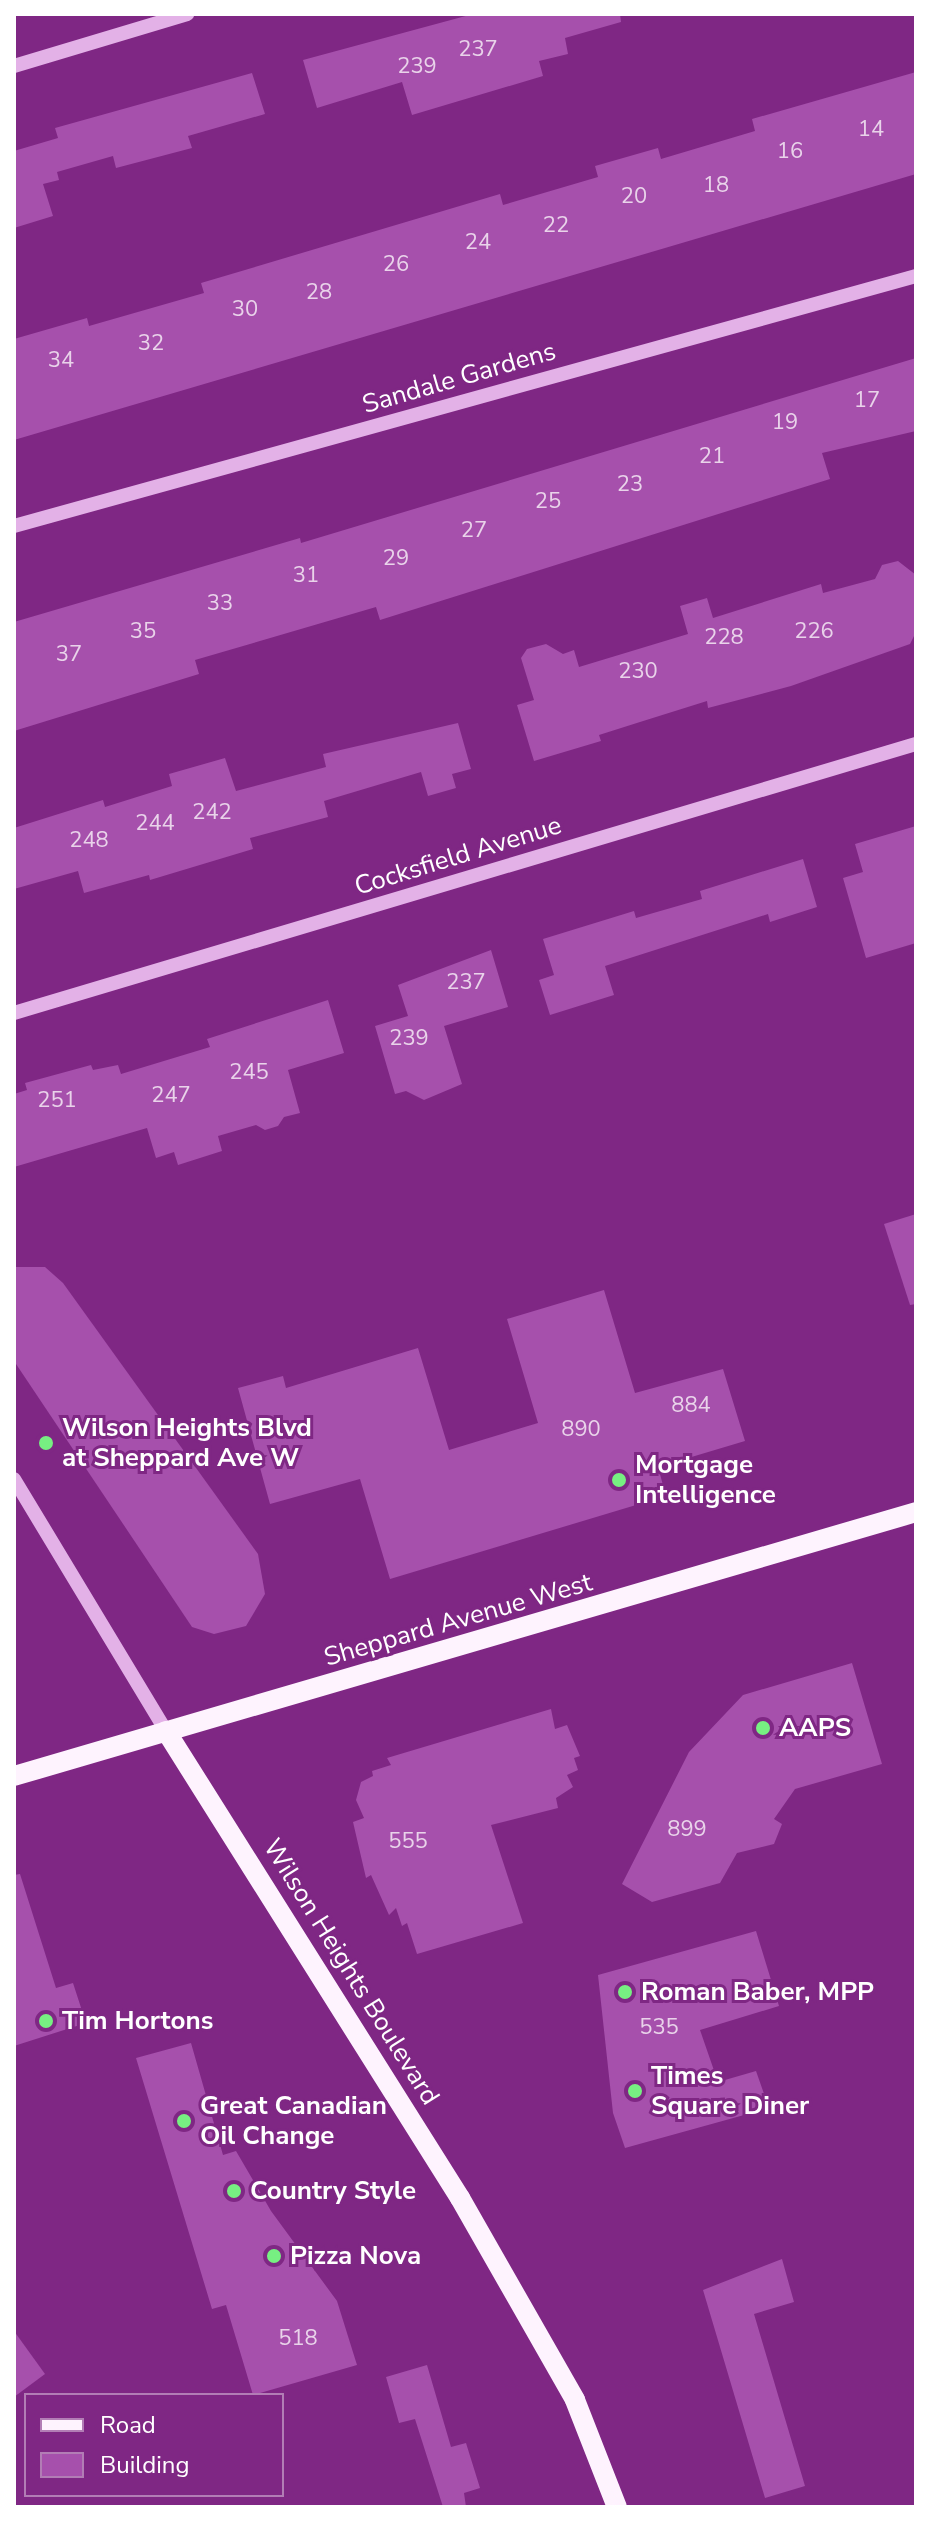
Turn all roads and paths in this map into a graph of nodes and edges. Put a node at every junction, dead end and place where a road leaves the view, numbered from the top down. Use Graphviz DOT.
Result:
graph roads {
  1 [pos="187,14"];
  2 [pos="14,66"];
  3 [pos="916,276"];
  4 [pos="14,526"];
  5 [pos="916,744"];
  6 [pos="14,1013"];
  7 [pos="14,1479"];
  8 [pos="916,1512"];
  9 [pos="166,1731"];
  10 [pos="14,1776"];
  11 [pos="617,2507"];
  1 -- 2 [label="street"];
  3 -- 4 [label="street, Sandale Gardens"];
  5 -- 6 [label="street, Cocksfield Avenue"];
  7 -- 9 [label="street, Wilson Heights Boulevard"];
  8 -- 9 [label="main road, Sheppard Avenue West"];
  9 -- 10 [label="main road, Sheppard Avenue West"];
  9 -- 11 [label="main road, Wilson Heights Boulevard"];
}
